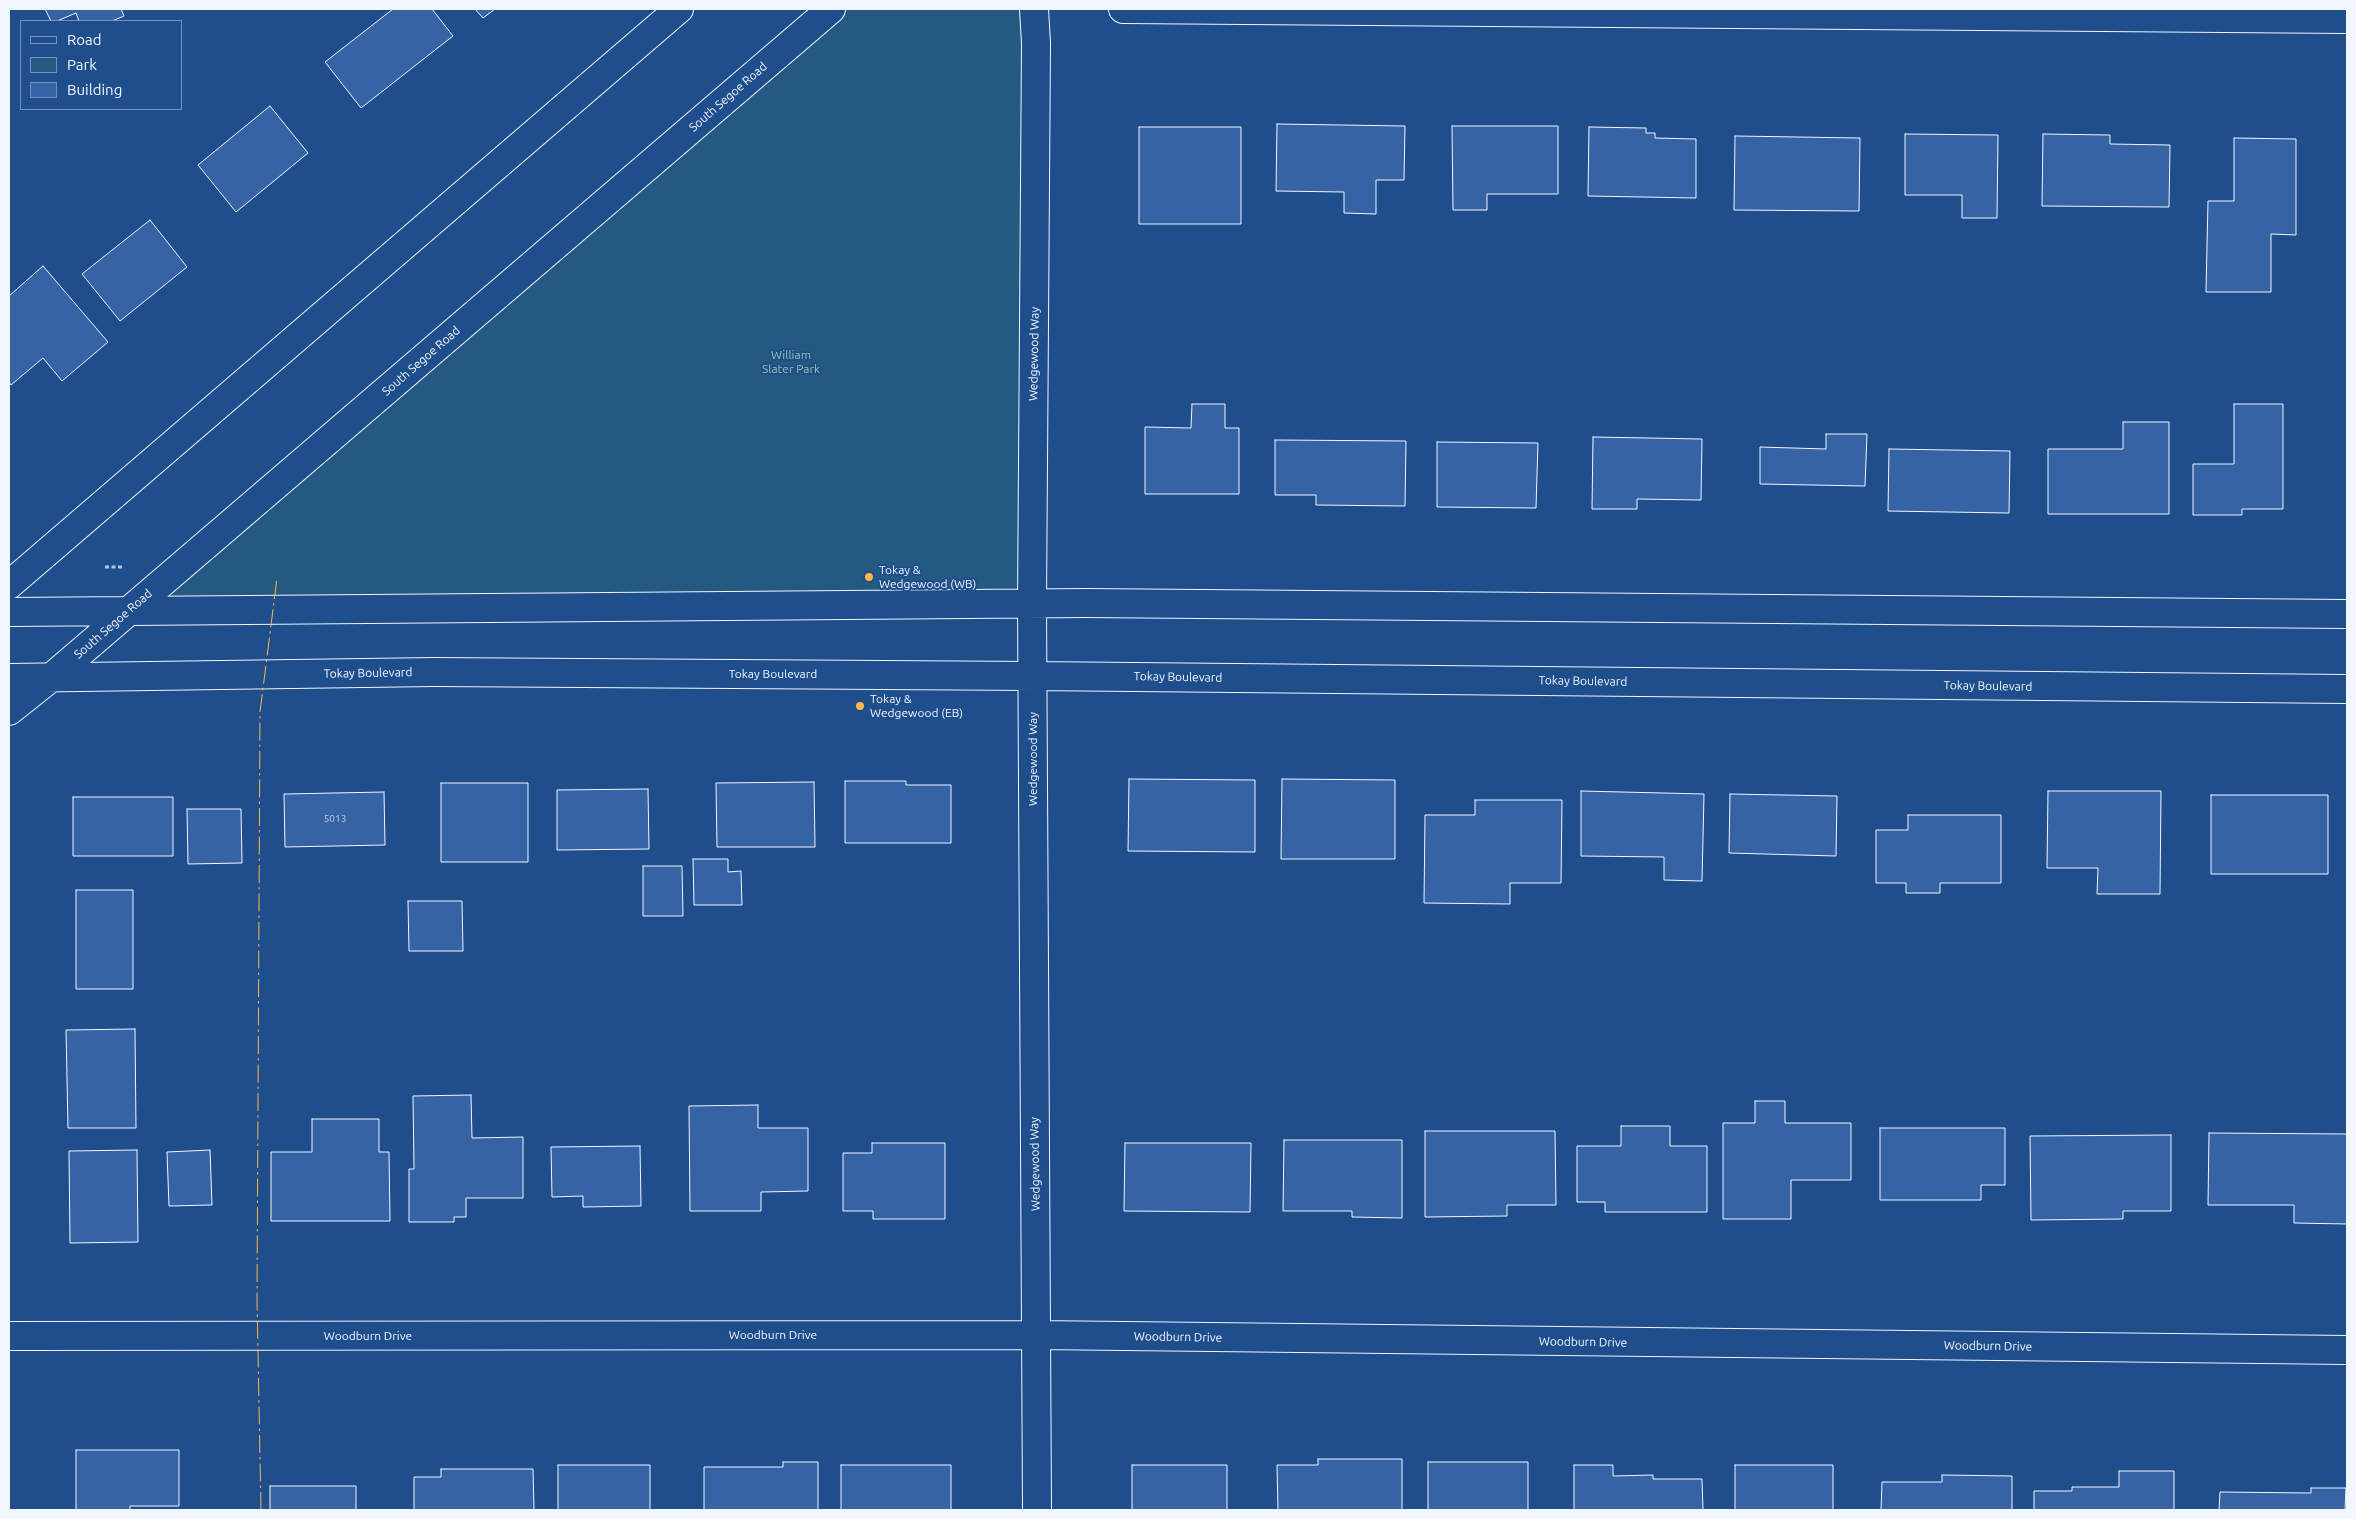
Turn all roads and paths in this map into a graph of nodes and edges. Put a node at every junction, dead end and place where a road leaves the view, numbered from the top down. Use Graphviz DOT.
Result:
graph roads {
  1 [pos="679,9"];
  2 [pos="831,9"];
  3 [pos="1034,9"];
  4 [pos="1124,9"];
  5 [pos="2347,19"];
  6 [pos="106,567"];
  7 [pos="122,567"];
  8 [pos="9,585"];
  9 [pos="1032,603"];
  10 [pos="9,612"];
  11 [pos="127,612"];
  12 [pos="2347,614"];
  13 [pos="53,676"];
  14 [pos="1033,676"];
  15 [pos="9,678"];
  16 [pos="2347,689"];
  17 [pos="9,711"];
  18 [pos="1037,1335"];
  19 [pos="9,1336"];
  20 [pos="2347,1350"];
  21 [pos="1037,1510"];
  1 -- 8 [label="street"];
  2 -- 11 [label="street, South Segoe Road"];
  3 -- 9 [label="street, Wedgewood Way"];
  4 -- 5 [label="street"];
  6 -- 7 [label="path"];
  9 -- 11 [label="street"];
  9 -- 12 [label="street"];
  9 -- 14 [label="street, Wedgewood Way"];
  10 -- 11 [label="street"];
  11 -- 13 [label="street, South Segoe Road"];
  13 -- 14 [label="street, Tokay Boulevard"];
  13 -- 15 [label="street, Tokay Boulevard"];
  13 -- 17 [label="street, South Segoe Road"];
  14 -- 16 [label="street, Tokay Boulevard"];
  14 -- 18 [label="street, Wedgewood Way"];
  18 -- 19 [label="street, Woodburn Drive"];
  18 -- 20 [label="street, Woodburn Drive"];
  18 -- 21 [label="street, Wedgewood Way"];
}
